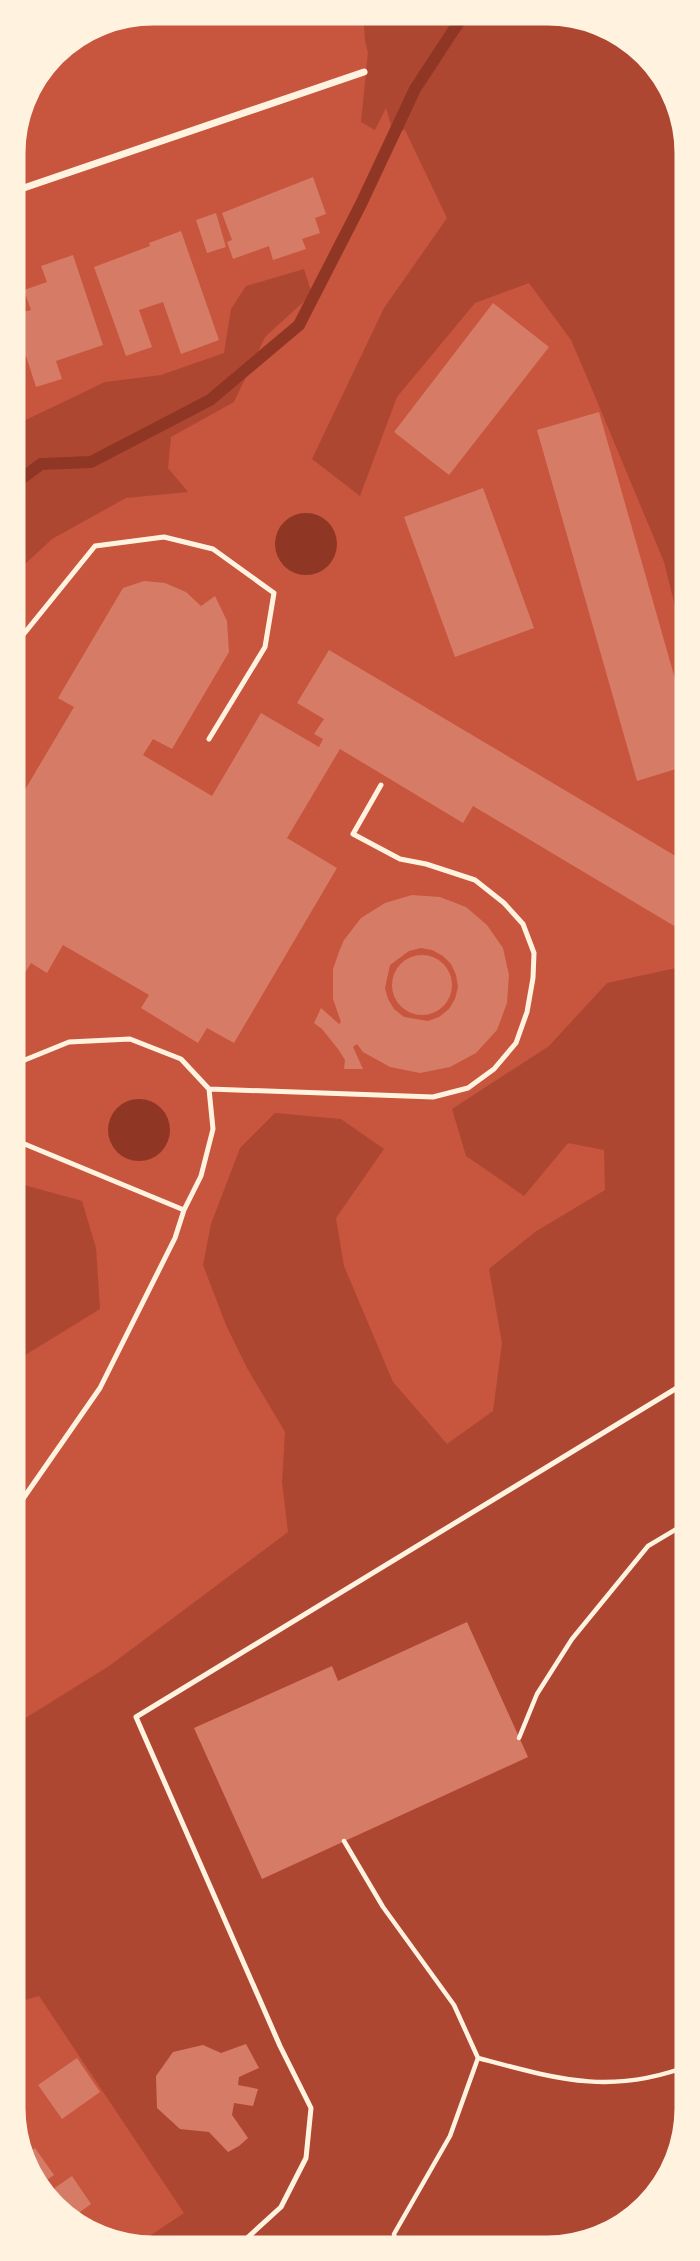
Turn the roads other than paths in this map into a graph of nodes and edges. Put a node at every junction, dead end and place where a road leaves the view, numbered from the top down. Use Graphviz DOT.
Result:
graph roads {
  1 [pos="364,72"];
  2 [pos="21,189"];
  3 [pos="21,637"];
  4 [pos="209,739"];
  5 [pos="381,785"];
  6 [pos="21,1062"];
  7 [pos="209,1089"];
  8 [pos="21,1143"];
  9 [pos="184,1210"];
  10 [pos="679,1387"];
  11 [pos="21,1502"];
  12 [pos="245,2240"];
  1 -- 2 [label="street"];
  3 -- 4 [label="lane"];
  5 -- 7 [label="lane"];
  6 -- 7 [label="lane"];
  7 -- 9 [label="lane"];
  8 -- 9 [label="lane"];
  9 -- 11 [label="lane"];
  10 -- 12 [label="lane"];
}
